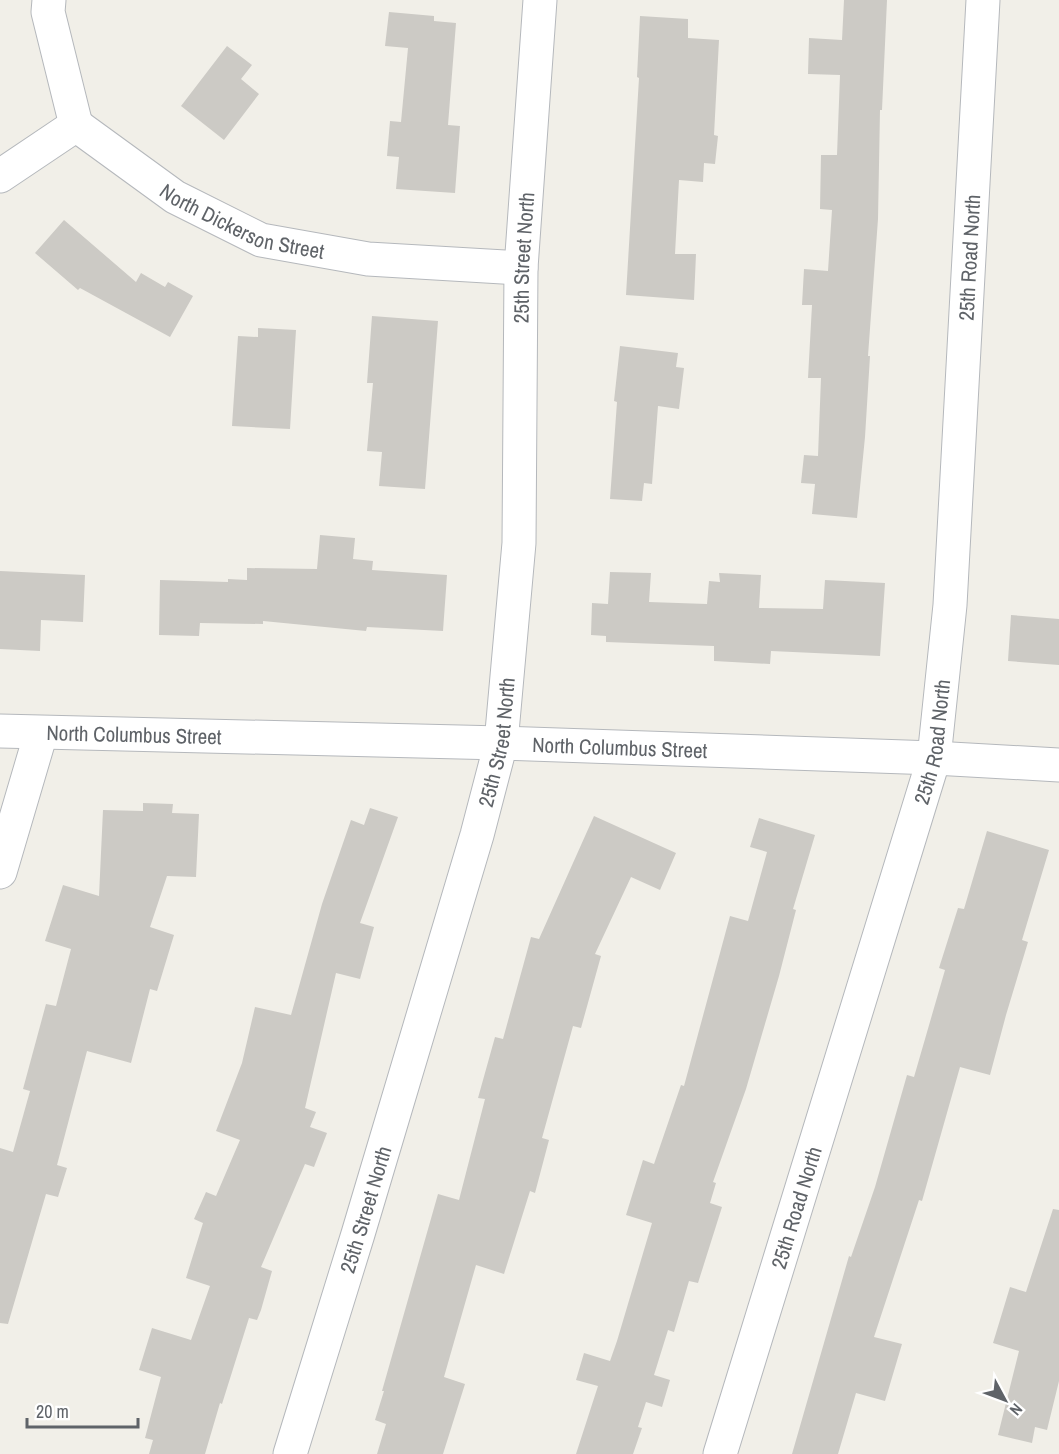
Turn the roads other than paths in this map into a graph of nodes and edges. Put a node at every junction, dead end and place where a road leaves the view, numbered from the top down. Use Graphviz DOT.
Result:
graph roads {
  1 [pos="49,0"];
  2 [pos="540,0"];
  3 [pos="983,0"];
  4 [pos="76,125"];
  5 [pos="0,176"];
  6 [pos="521,268"];
  7 [pos="0,731"];
  8 [pos="41,733"];
  9 [pos="501,743"];
  10 [pos="934,758"];
  11 [pos="1059,765"];
  12 [pos="0,872"];
  13 [pos="290,1454"];
  14 [pos="720,1454"];
  1 -- 4 [label="street"];
  2 -- 6 [label="street, 25th Street North"];
  3 -- 10 [label="street, 25th Road North"];
  4 -- 5 [label="street"];
  4 -- 6 [label="street, North Dickerson Street"];
  6 -- 9 [label="street, 25th Street North"];
  7 -- 8 [label="street, North Columbus Street"];
  8 -- 9 [label="street, North Columbus Street"];
  8 -- 12 [label="street"];
  9 -- 10 [label="street, North Columbus Street"];
  9 -- 13 [label="street, 25th Street North"];
  10 -- 11 [label="street, North Columbus Street"];
  10 -- 14 [label="street, 25th Road North"];
}
